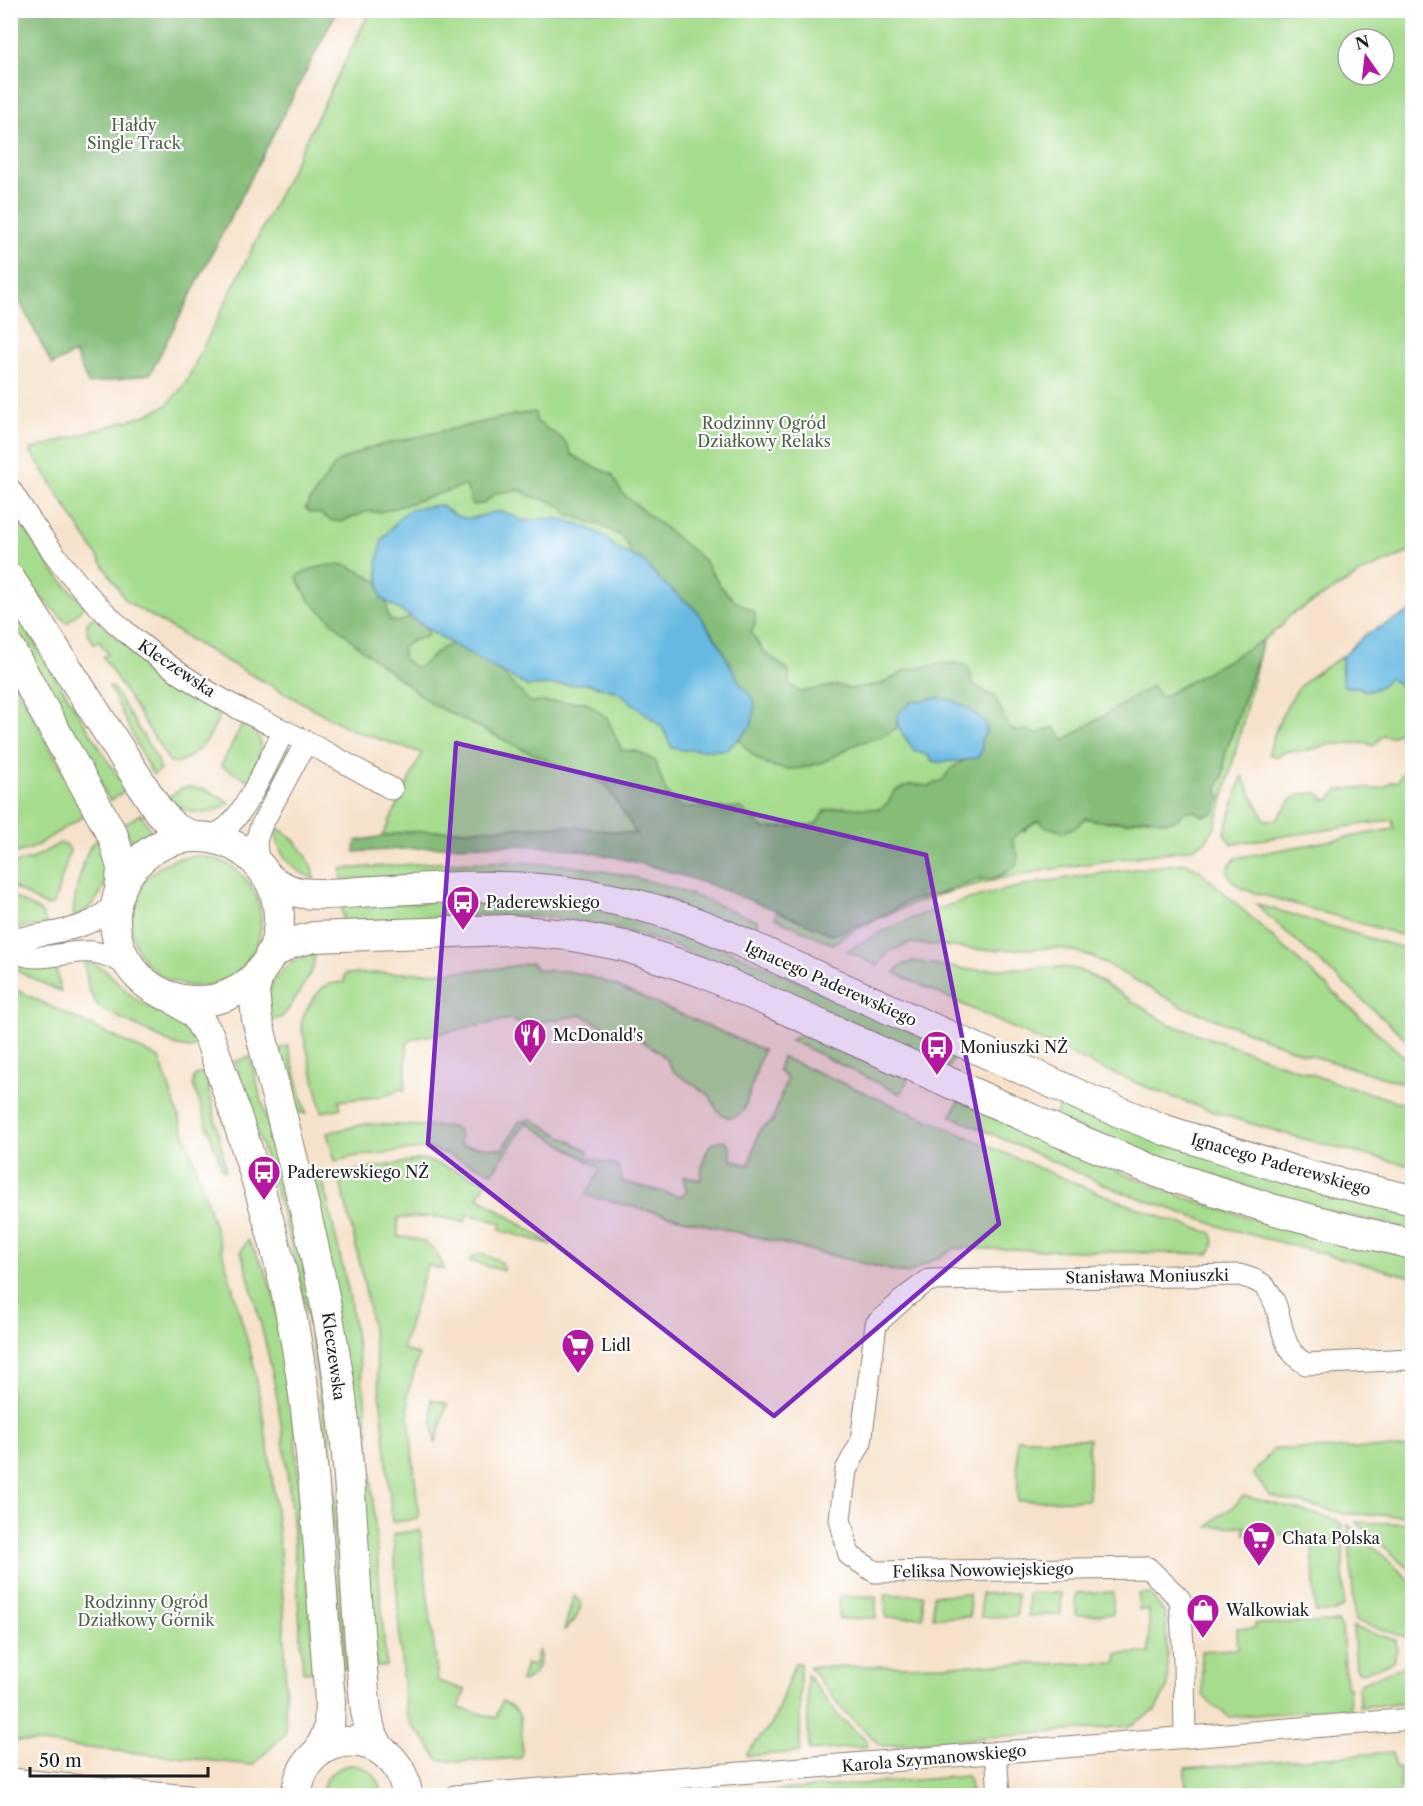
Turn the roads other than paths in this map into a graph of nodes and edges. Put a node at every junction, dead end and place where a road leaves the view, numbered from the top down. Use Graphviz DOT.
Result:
graph roads {
  1 [pos="10,489"];
  2 [pos="10,579"];
  3 [pos="10,649"];
  4 [pos="284,731"];
  5 [pos="306,742"];
  6 [pos="392,789"];
  7 [pos="200,838"];
  8 [pos="262,871"];
  9 [pos="118,896"];
  10 [pos="10,940"];
  11 [pos="10,951"];
  12 [pos="265,963"];
  13 [pos="132,968"];
  14 [pos="172,997"];
  15 [pos="1413,1200"];
  16 [pos="1413,1244"];
  17 [pos="907,1296"];
  18 [pos="1413,1359"];
  19 [pos="1413,1719"];
  20 [pos="1185,1737"];
  21 [pos="379,1748"];
  22 [pos="319,1752"];
  23 [pos="996,1752"];
  24 [pos="10,1779"];
  25 [pos="679,1787"];
  26 [pos="188,1796"];
  27 [pos="297,1796"];
  28 [pos="407,1796"];
  29 [pos="455,1796"];
  30 [pos="999,1796"];
  1 -- 4 [label="street, Kleczewska"];
  2 -- 7 [label="main road"];
  3 -- 9 [label="main road"];
  4 -- 5 [label="street, Kleczewska"];
  4 -- 7 [label="street"];
  5 -- 6 [label="street, Kleczewska"];
  5 -- 8 [label="street"];
  7 -- 8 [label="main road"];
  7 -- 9 [label="main road"];
  8 -- 12 [label="main road"];
  8 -- 15 [label="main road, Ignacego Paderewskiego"];
  9 -- 10 [label="street"];
  9 -- 13 [label="main road"];
  11 -- 13 [label="street"];
  12 -- 14 [label="main road"];
  12 -- 16 [label="main road"];
  12 -- 21 [label="main road, Kleczewska"];
  13 -- 14 [label="main road"];
  14 -- 22 [label="main road"];
  17 -- 18 [label="street, Stanisława Moniuszki"];
  17 -- 20 [label="street, Feliksa Nowowiejskiego"];
  19 -- 20 [label="street, Karola Szymanowskiego"];
  20 -- 23 [label="street, Karola Szymanowskiego"];
  21 -- 22 [label="main road"];
  21 -- 28 [label="main road"];
  22 -- 27 [label="main road"];
  23 -- 25 [label="street, Karola Szymanowskiego"];
  23 -- 30 [label="street"];
  24 -- 26 [label="street"];
  25 -- 29 [label="street, Karola Szymanowskiego"];
}
